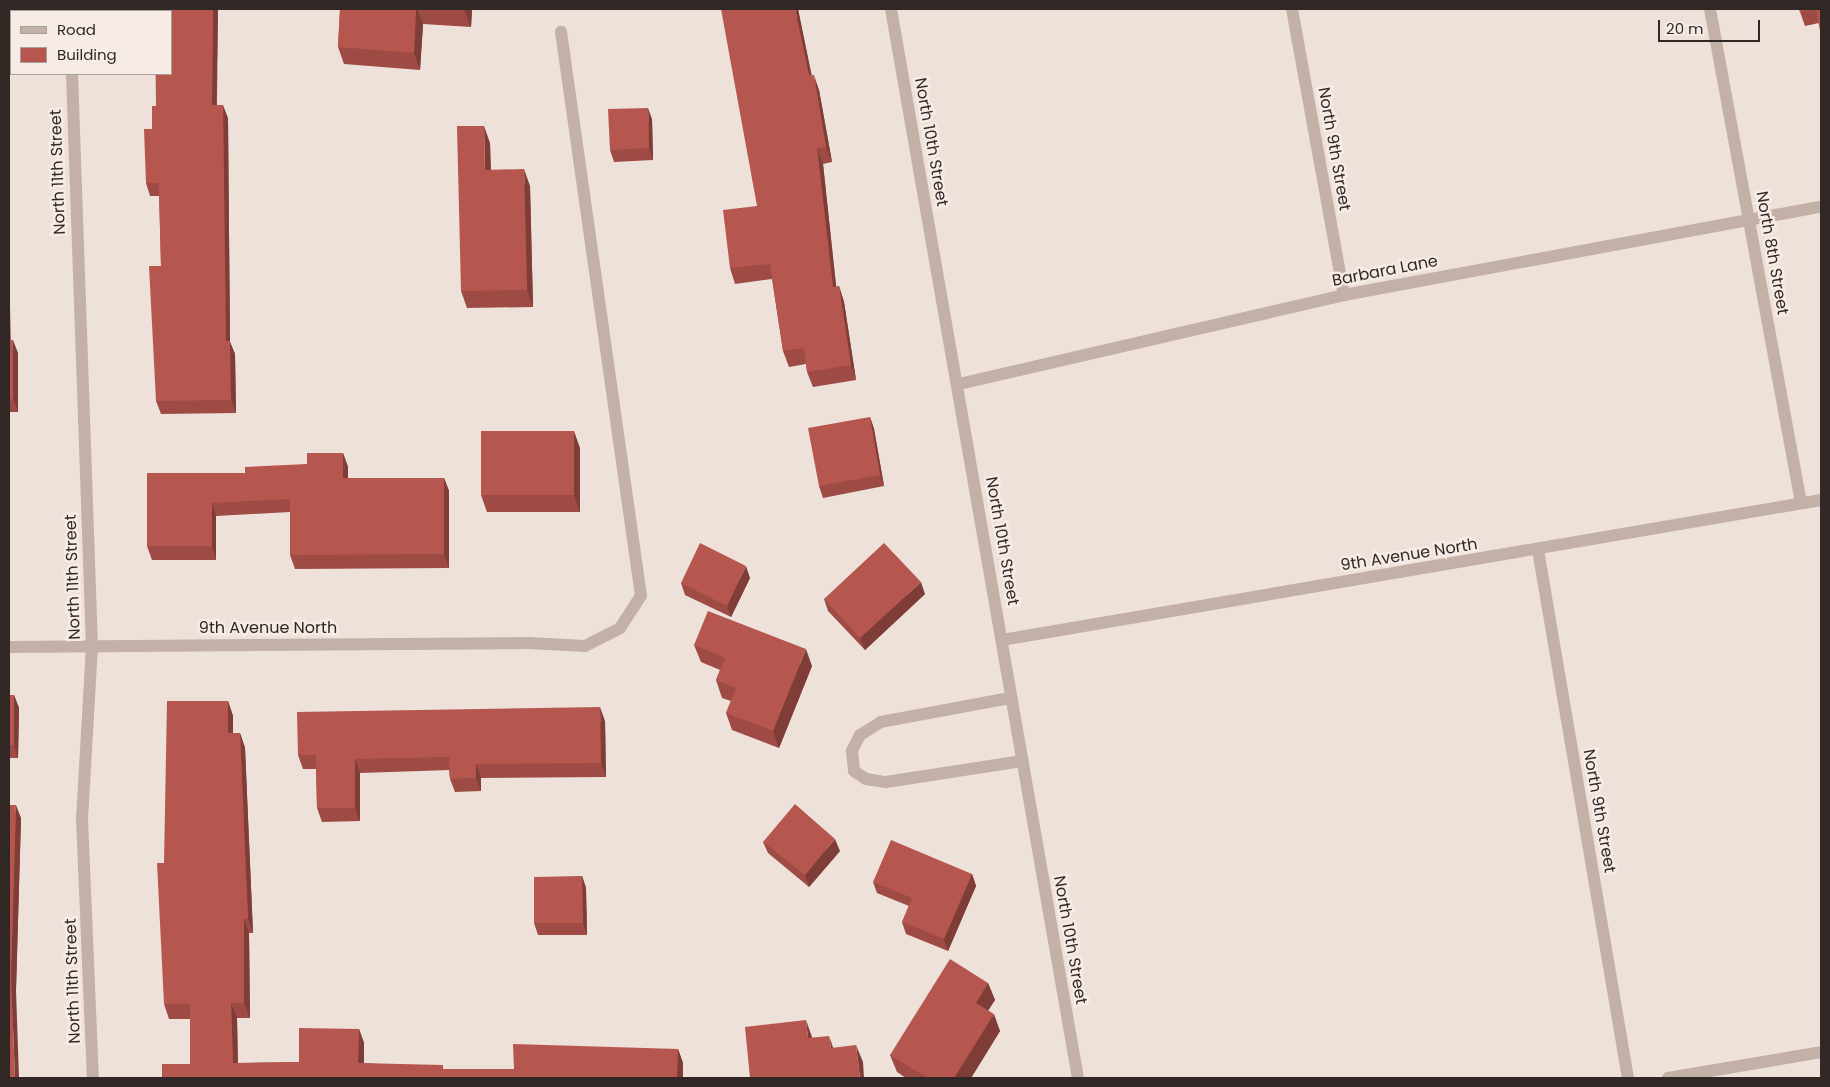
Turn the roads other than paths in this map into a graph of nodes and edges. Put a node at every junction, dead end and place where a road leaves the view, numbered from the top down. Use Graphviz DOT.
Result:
graph roads {
  1 [pos="891,9"];
  2 [pos="1292,9"];
  3 [pos="1710,9"];
  4 [pos="561,32"];
  5 [pos="72,75"];
  6 [pos="1821,207"];
  7 [pos="1750,219"];
  8 [pos="1344,296"];
  9 [pos="959,384"];
  10 [pos="1821,500"];
  11 [pos="1801,503"];
  12 [pos="1538,550"];
  13 [pos="1002,640"];
  14 [pos="92,646"];
  15 [pos="9,647"];
  16 [pos="1010,698"];
  17 [pos="1022,761"];
  18 [pos="1821,1052"];
  19 [pos="93,1078"];
  20 [pos="1078,1078"];
  21 [pos="1628,1078"];
  22 [pos="1668,1078"];
  1 -- 9 [label="street, North 10th Street"];
  2 -- 8 [label="street, North 9th Street"];
  3 -- 7 [label="street, North 8th Street"];
  4 -- 14 [label="street, 9th Avenue North"];
  5 -- 14 [label="street, North 11th Street"];
  6 -- 7 [label="street, Barbara Lane"];
  7 -- 8 [label="street, Barbara Lane"];
  7 -- 11 [label="street, North 8th Street"];
  8 -- 9 [label="street, Barbara Lane"];
  9 -- 13 [label="street, North 10th Street"];
  10 -- 11 [label="street, 9th Avenue North"];
  11 -- 12 [label="street, 9th Avenue North"];
  12 -- 13 [label="street, 9th Avenue North"];
  12 -- 21 [label="street, North 9th Street"];
  13 -- 16 [label="street, North 10th Street"];
  14 -- 15 [label="street, 9th Avenue North"];
  14 -- 19 [label="street, North 11th Street"];
  16 -- 17 [label="street, North 10th Street"];
  16 -- 17 [label="street"];
  17 -- 20 [label="street, North 10th Street"];
  18 -- 22 [label="street"];
}
